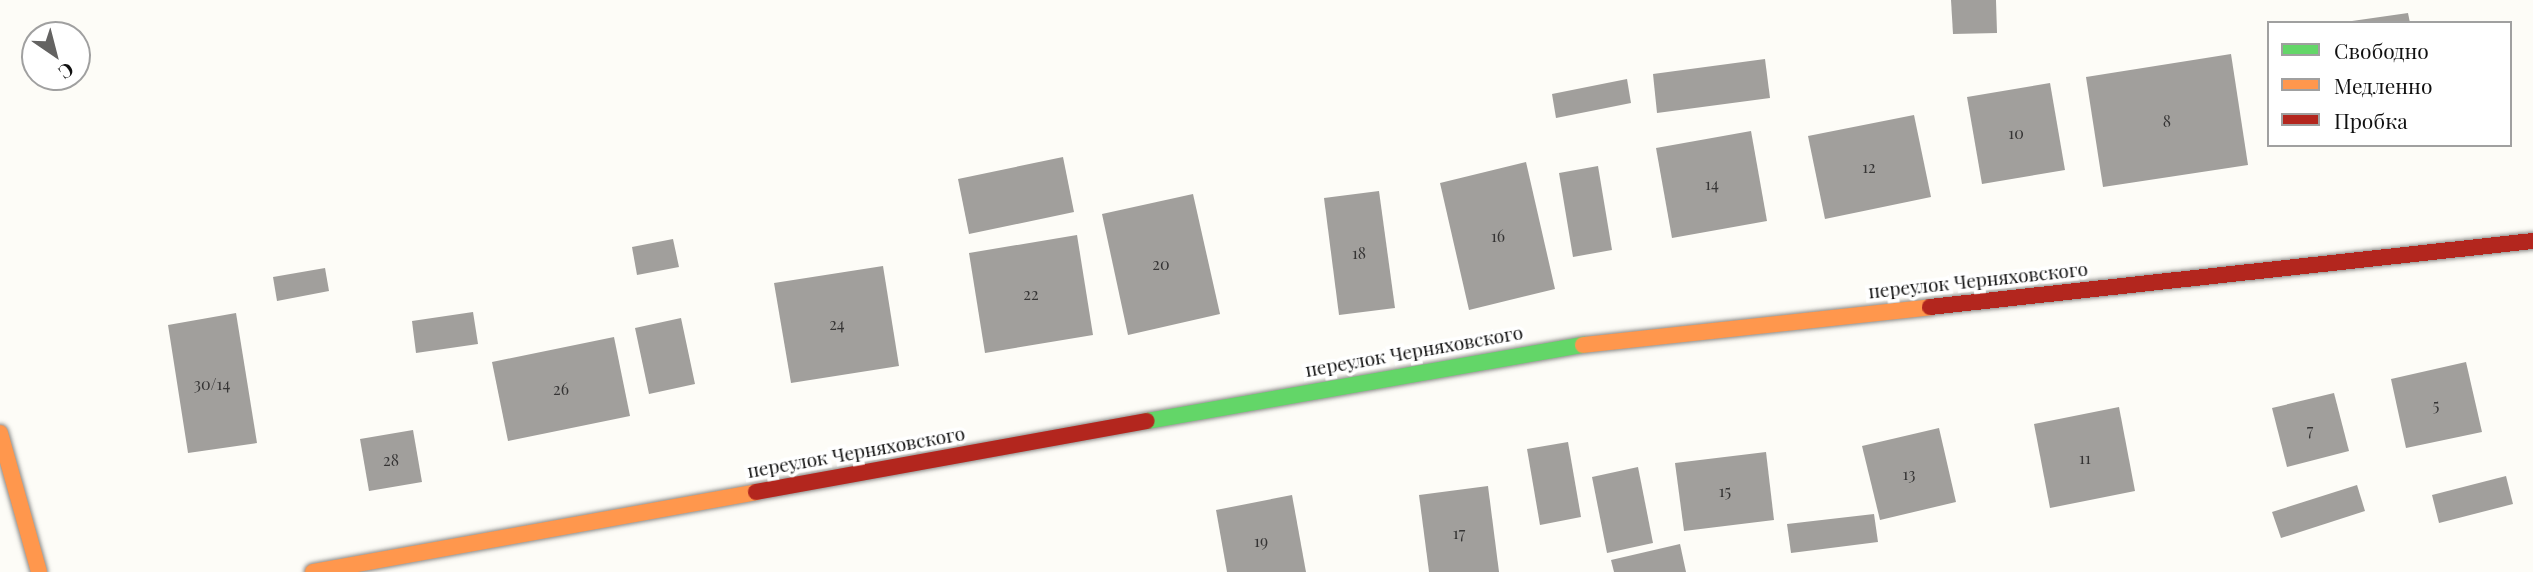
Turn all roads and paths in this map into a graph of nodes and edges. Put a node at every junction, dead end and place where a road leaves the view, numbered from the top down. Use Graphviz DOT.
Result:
graph roads {
  1 [pos="2533,241"];
  2 [pos="0,433"];
  3 [pos="39,572"];
  4 [pos="313,572"];
  1 -- 4 [label="street, переулок Черняховского"];
  2 -- 3 [label="street"];
}
